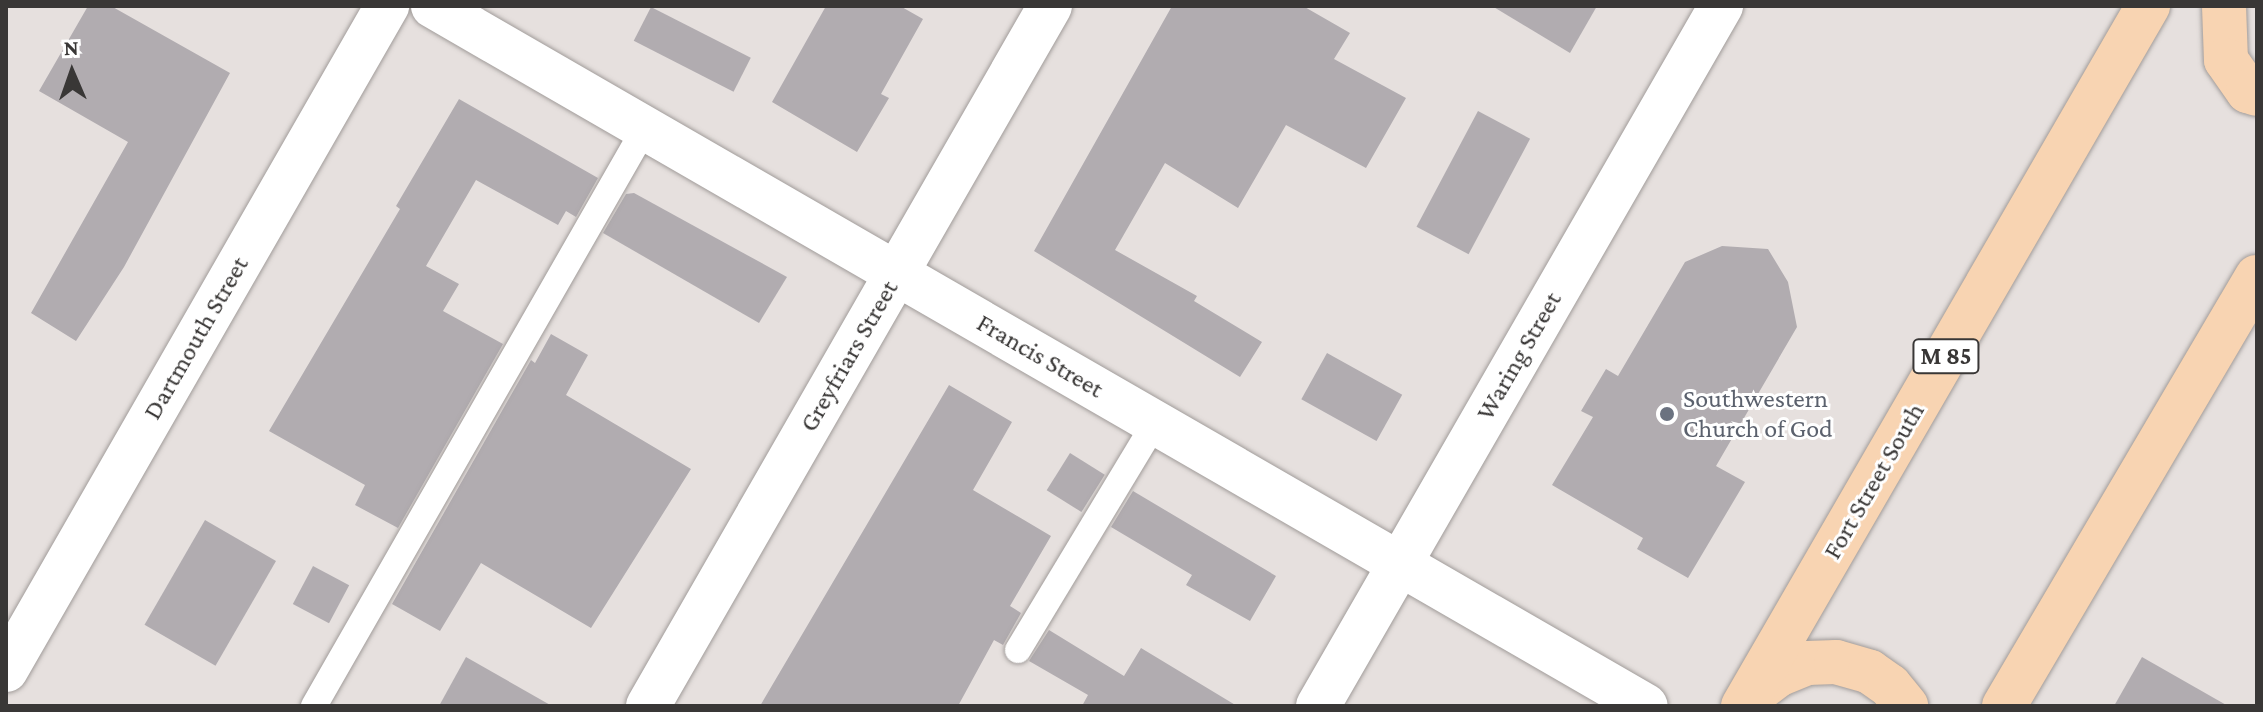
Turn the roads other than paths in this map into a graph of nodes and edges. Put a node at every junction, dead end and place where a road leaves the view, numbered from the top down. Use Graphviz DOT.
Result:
graph roads {
  1 [pos="387,6"];
  2 [pos="433,6"];
  3 [pos="1050,6"];
  4 [pos="1721,6"];
  5 [pos="2148,6"];
  6 [pos="2224,6"];
  7 [pos="2257,94"];
  8 [pos="645,128"];
  9 [pos="897,273"];
  10 [pos="2257,277"];
  11 [pos="1155,423"];
  12 [pos="1399,564"];
  13 [pos="1018,650"];
  14 [pos="6,670"];
  15 [pos="1747,700"];
  16 [pos="314,706"];
  17 [pos="648,706"];
  18 [pos="1318,706"];
  19 [pos="1646,706"];
  20 [pos="1906,706"];
  21 [pos="2004,706"];
  1 -- 14 [label="street, Dartmouth Street"];
  2 -- 8 [label="street, Francis Street"];
  3 -- 9 [label="street, Greyfriars Street"];
  4 -- 12 [label="street, Waring Street"];
  5 -- 15 [label="main road, Fort Street South / M 85"];
  6 -- 7 [label="main road"];
  8 -- 9 [label="street, Francis Street"];
  8 -- 16 [label="lane"];
  9 -- 11 [label="street, Francis Street"];
  9 -- 17 [label="street, Greyfriars Street"];
  10 -- 21 [label="main road"];
  11 -- 12 [label="street, Francis Street"];
  11 -- 13 [label="lane"];
  12 -- 18 [label="street, Waring Street"];
  12 -- 19 [label="street, Francis Street"];
  15 -- 20 [label="main road"];
}
